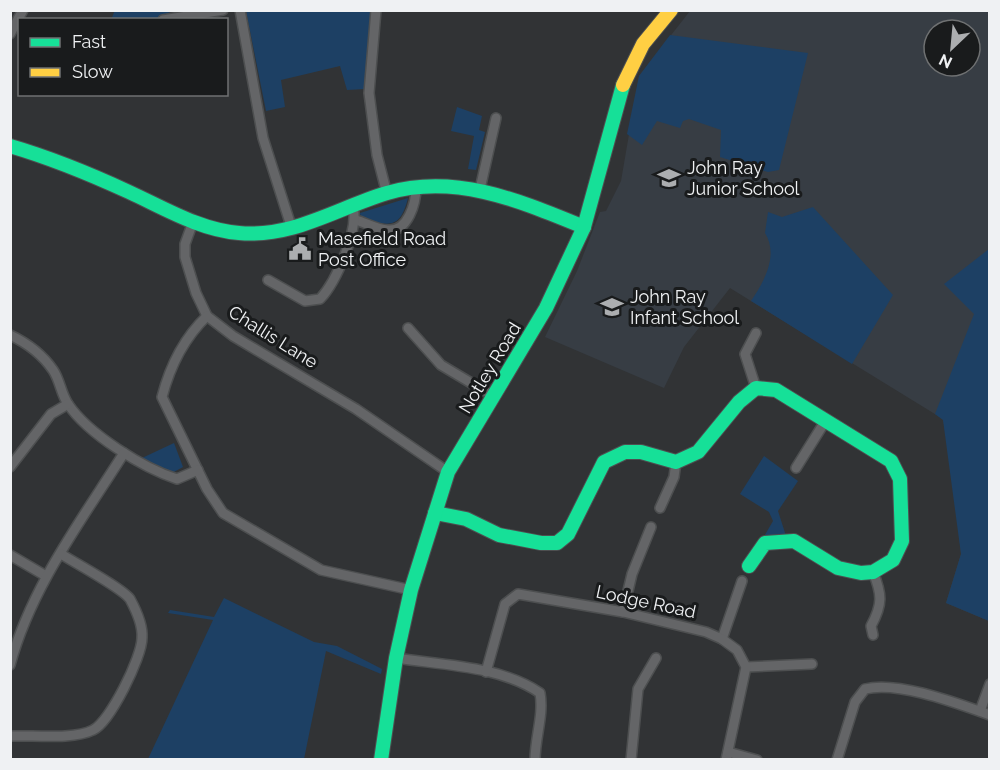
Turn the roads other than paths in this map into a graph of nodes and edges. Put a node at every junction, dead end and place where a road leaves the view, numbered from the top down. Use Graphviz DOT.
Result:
graph roads {
  1 [pos="223,10"];
  2 [pos="240,10"];
  3 [pos="376,10"];
  4 [pos="667,12"];
  5 [pos="175,18"];
  6 [pos="18,19"];
  7 [pos="10,34"];
  8 [pos="496,118"];
  9 [pos="10,146"];
  10 [pos="416,187"];
  11 [pos="480,189"];
  12 [pos="387,194"];
  13 [pos="355,213"];
  14 [pos="193,222"];
  15 [pos="584,227"];
  16 [pos="292,229"];
  17 [pos="268,280"];
  18 [pos="207,316"];
  19 [pos="408,328"];
  20 [pos="756,333"];
  21 [pos="10,334"];
  22 [pos="756,388"];
  23 [pos="493,396"];
  24 [pos="68,404"];
  25 [pos="826,420"];
  26 [pos="124,453"];
  27 [pos="676,462"];
  28 [pos="10,467"];
  29 [pos="795,468"];
  30 [pos="198,470"];
  31 [pos="448,472"];
  32 [pos="660,508"];
  33 [pos="435,513"];
  34 [pos="651,526"];
  35 [pos="61,554"];
  36 [pos="10,555"];
  37 [pos="749,566"];
  38 [pos="873,572"];
  39 [pos="46,576"];
  40 [pos="742,581"];
  41 [pos="411,590"];
  42 [pos="623,612"];
  43 [pos="873,635"];
  44 [pos="723,639"];
  45 [pos="396,658"];
  46 [pos="656,658"];
  47 [pos="812,664"];
  48 [pos="10,665"];
  49 [pos="746,667"];
  50 [pos="486,672"];
  51 [pos="990,684"];
  52 [pos="980,711"];
  53 [pos="990,715"];
  54 [pos="10,736"];
  55 [pos="727,756"];
  56 [pos="381,759"];
  57 [pos="535,759"];
  58 [pos="631,759"];
  59 [pos="757,759"];
  60 [pos="837,759"];
  1 -- 5 [label="street"];
  2 -- 16 [label="street"];
  3 -- 12 [label="street"];
  4 -- 15 [label="street, Notley Road"];
  6 -- 7 [label="street"];
  8 -- 11 [label="street"];
  9 -- 14 [label="street"];
  10 -- 11 [label="street"];
  10 -- 12 [label="street"];
  10 -- 13 [label="street"];
  11 -- 15 [label="street"];
  12 -- 13 [label="street"];
  13 -- 16 [label="street"];
  13 -- 17 [label="street"];
  14 -- 16 [label="street"];
  14 -- 18 [label="street, Challis Lane"];
  15 -- 23 [label="street, Notley Road"];
  18 -- 30 [label="street"];
  18 -- 31 [label="street, Challis Lane"];
  19 -- 23 [label="street"];
  20 -- 22 [label="street"];
  21 -- 24 [label="street"];
  22 -- 25 [label="street"];
  22 -- 27 [label="street"];
  23 -- 31 [label="street, Notley Road"];
  24 -- 26 [label="street"];
  24 -- 28 [label="street"];
  25 -- 29 [label="street"];
  25 -- 38 [label="street"];
  26 -- 30 [label="street"];
  26 -- 35 [label="street"];
  27 -- 32 [label="street"];
  27 -- 33 [label="street"];
  30 -- 41 [label="street"];
  31 -- 33 [label="street, Notley Road"];
  33 -- 41 [label="street, Notley Road"];
  34 -- 42 [label="street"];
  35 -- 39 [label="street"];
  35 -- 54 [label="street"];
  36 -- 39 [label="street"];
  37 -- 38 [label="street"];
  38 -- 43 [label="street"];
  39 -- 48 [label="street"];
  40 -- 44 [label="street"];
  41 -- 45 [label="street, Notley Road"];
  42 -- 44 [label="street, Lodge Road"];
  42 -- 50 [label="street, Lodge Road"];
  44 -- 49 [label="street, Lodge Road"];
  45 -- 50 [label="street"];
  45 -- 56 [label="street, Notley Road"];
  46 -- 58 [label="street"];
  47 -- 49 [label="street"];
  49 -- 55 [label="street"];
  50 -- 57 [label="street"];
  51 -- 52 [label="street"];
  52 -- 53 [label="street"];
  52 -- 60 [label="street"];
  55 -- 59 [label="street"];
}
